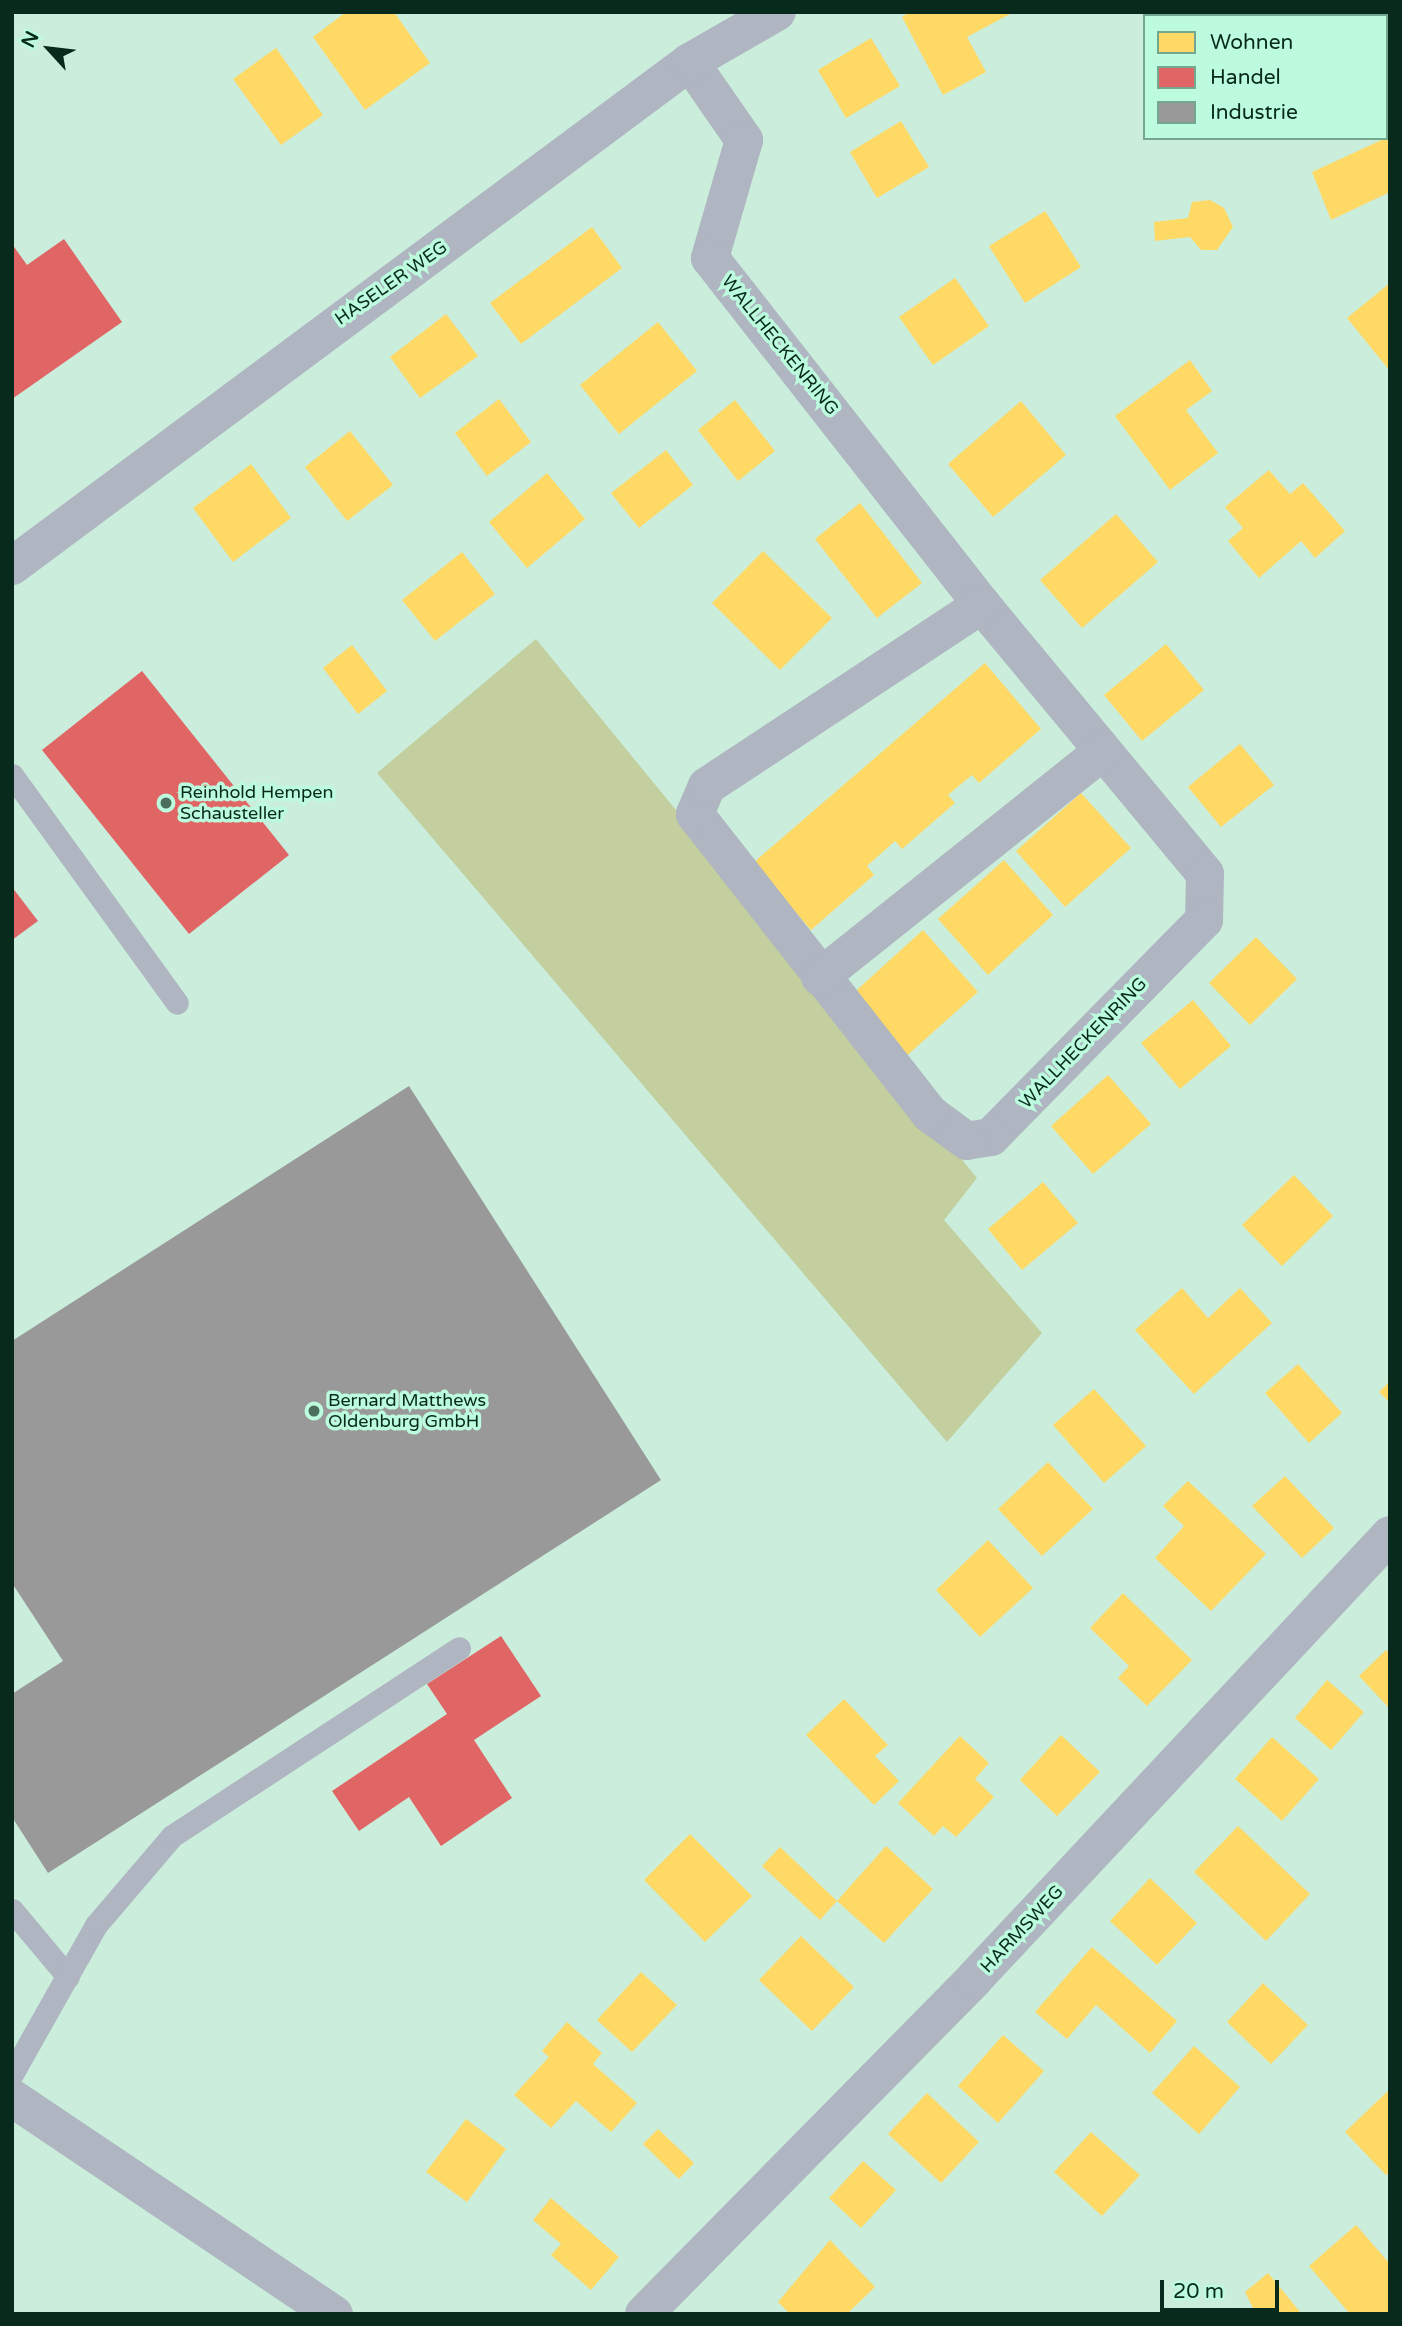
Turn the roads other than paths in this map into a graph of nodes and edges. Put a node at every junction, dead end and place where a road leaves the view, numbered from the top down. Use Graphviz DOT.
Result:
graph roads {
  1 [pos="763,15"];
  2 [pos="690,62"];
  3 [pos="12,566"];
  4 [pos="982,605"];
  5 [pos="1102,752"];
  6 [pos="12,775"];
  7 [pos="820,977"];
  8 [pos="177,1003"];
  9 [pos="1390,1535"];
  10 [pos="459,1648"];
  11 [pos="12,1910"];
  12 [pos="68,1977"];
  13 [pos="12,2074"];
  14 [pos="12,2098"];
  15 [pos="334,2314"];
  16 [pos="644,2314"];
  1 -- 2 [label="street, HASELER WEG"];
  2 -- 3 [label="street, HASELER WEG"];
  2 -- 4 [label="street, WALLHECKENRING"];
  4 -- 5 [label="street, WALLHECKENRING"];
  4 -- 7 [label="street, WALLHECKENRING"];
  5 -- 7 [label="street"];
  5 -- 7 [label="street, WALLHECKENRING"];
  6 -- 8 [label="lane"];
  9 -- 16 [label="street, HARMSWEG"];
  10 -- 12 [label="lane"];
  11 -- 12 [label="lane"];
  12 -- 13 [label="lane"];
  14 -- 15 [label="street"];
}
